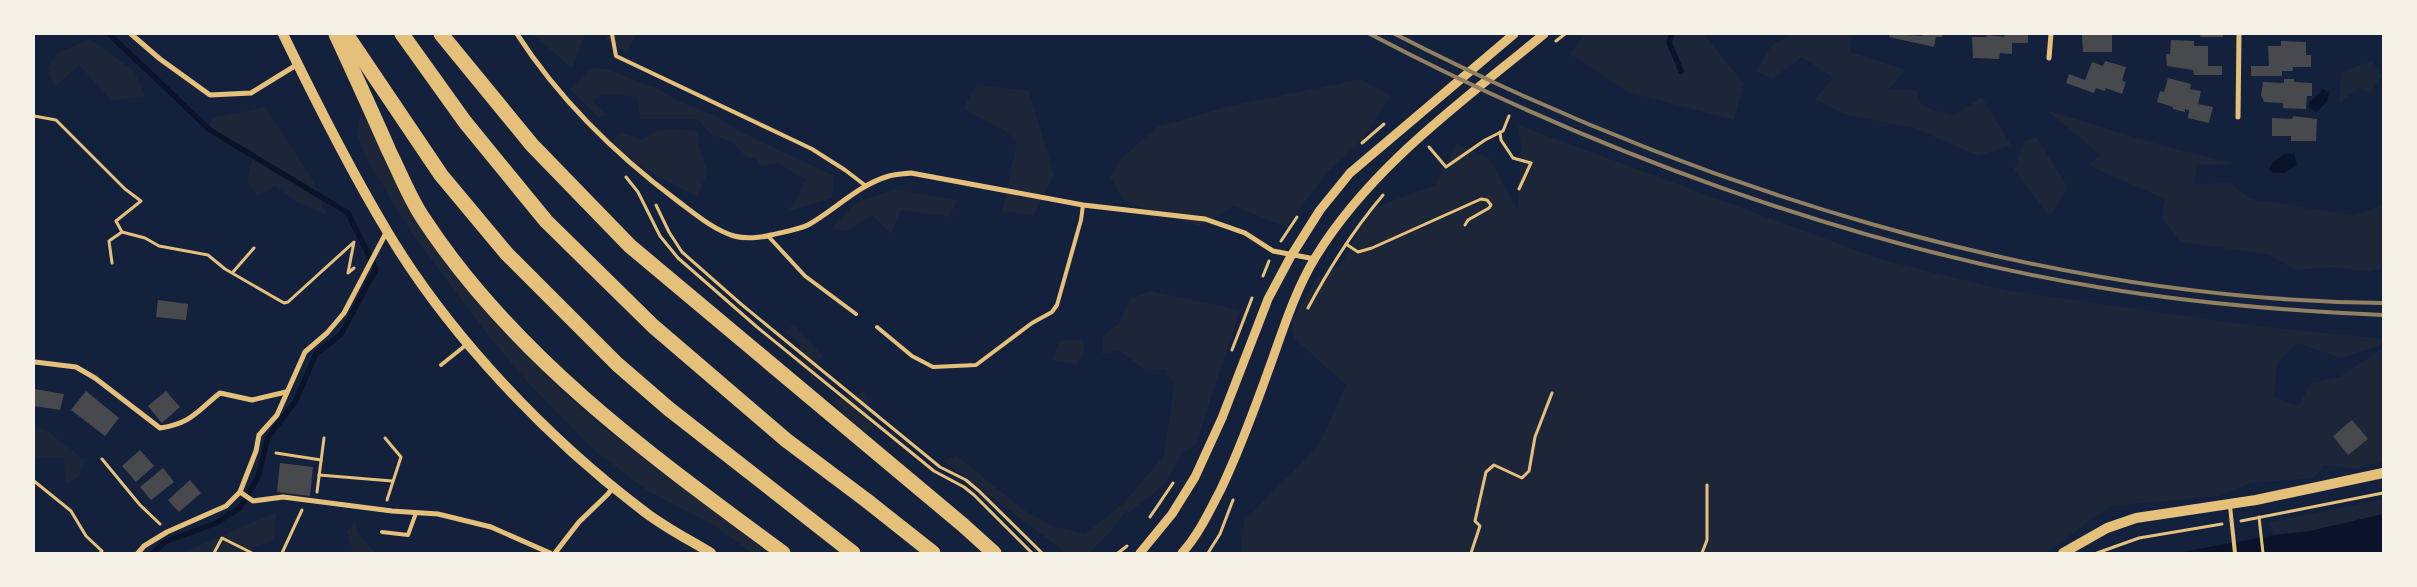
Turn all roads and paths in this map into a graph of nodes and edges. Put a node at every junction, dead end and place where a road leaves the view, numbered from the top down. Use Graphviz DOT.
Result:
graph roads {
  1 [pos="131,34"];
  2 [pos="283,34"];
  3 [pos="336,34"];
  4 [pos="346,34"];
  5 [pos="402,34"];
  6 [pos="441,34"];
  7 [pos="517,34"];
  8 [pos="612,34"];
  9 [pos="1514,34"];
  10 [pos="1544,34"];
  11 [pos="2051,34"];
  12 [pos="2239,34"];
  13 [pos="2049,58"];
  14 [pos="298,64"];
  15 [pos="34,116"];
  16 [pos="1509,116"];
  17 [pos="2238,118"];
  18 [pos="1500,132"];
  19 [pos="1423,154"];
  20 [pos="625,175"];
  21 [pos="866,186"];
  22 [pos="1389,188"];
  23 [pos="1519,189"];
  24 [pos="656,205"];
  25 [pos="1083,205"];
  26 [pos="1465,225"];
  27 [pos="387,231"];
  28 [pos="122,232"];
  29 [pos="768,236"];
  30 [pos="1346,244"];
  31 [pos="254,248"];
  32 [pos="1291,256"];
  33 [pos="1315,258"];
  34 [pos="361,262"];
  35 [pos="112,263"];
  36 [pos="233,272"];
  37 [pos="1304,313"];
  38 [pos="856,314"];
  39 [pos="877,327"];
  40 [pos="469,343"];
  41 [pos="35,362"];
  42 [pos="441,365"];
  43 [pos="286,392"];
  44 [pos="1552,393"];
  45 [pos="324,438"];
  46 [pos="385,438"];
  47 [pos="276,454"];
  48 [pos="102,459"];
  49 [pos="321,460"];
  50 [pos="2383,473"];
  51 [pos="319,475"];
  52 [pos="34,480"];
  53 [pos="392,481"];
  54 [pos="1706,485"];
  55 [pos="613,487"];
  56 [pos="241,493"];
  57 [pos="1234,497"];
  58 [pos="306,501"];
  59 [pos="316,502"];
  60 [pos="2229,505"];
  61 [pos="385,508"];
  62 [pos="416,513"];
  63 [pos="167,532"];
  64 [pos="382,532"];
  65 [pos="2259,532"];
  66 [pos="100,553"];
  67 [pos="138,553"];
  68 [pos="214,553"];
  69 [pos="252,553"];
  70 [pos="282,553"];
  71 [pos="550,553"];
  72 [pos="555,553"];
  73 [pos="711,553"];
  74 [pos="783,553"];
  75 [pos="853,553"];
  76 [pos="933,553"];
  77 [pos="994,553"];
  78 [pos="1032,553"];
  79 [pos="1042,553"];
  80 [pos="1140,553"];
  81 [pos="1182,553"];
  82 [pos="1208,553"];
  83 [pos="1471,553"];
  84 [pos="1702,553"];
  85 [pos="2063,553"];
  86 [pos="2235,553"];
  87 [pos="2263,553"];
  1 -- 14 [label="street"];
  2 -- 14 [label="main road"];
  3 -- 74 [label="highway"];
  4 -- 75 [label="highway"];
  5 -- 76 [label="highway"];
  6 -- 77 [label="highway"];
  7 -- 29 [label="street"];
  8 -- 21 [label="lane"];
  9 -- 32 [label="street"];
  10 -- 33 [label="street"];
  11 -- 13 [label="street"];
  12 -- 17 [label="street"];
  14 -- 27 [label="main road"];
  15 -- 28 [label="path"];
  16 -- 18 [label="path"];
  18 -- 19 [label="path"];
  18 -- 23 [label="path"];
  20 -- 78 [label="path"];
  21 -- 25 [label="street"];
  21 -- 29 [label="street"];
  22 -- 37 [label="path"];
  24 -- 79 [label="path"];
  25 -- 32 [label="street"];
  25 -- 39 [label="lane"];
  26 -- 30 [label="path"];
  27 -- 40 [label="main road"];
  27 -- 43 [label="street"];
  28 -- 35 [label="path"];
  28 -- 36 [label="path"];
  29 -- 38 [label="lane"];
  31 -- 36 [label="path"];
  32 -- 33 [label="street"];
  32 -- 80 [label="street"];
  33 -- 81 [label="street"];
  34 -- 36 [label="path"];
  40 -- 42 [label="lane"];
  40 -- 55 [label="main road"];
  41 -- 43 [label="street"];
  43 -- 56 [label="street"];
  44 -- 83 [label="path"];
  45 -- 49 [label="path"];
  46 -- 53 [label="path"];
  47 -- 49 [label="path"];
  48 -- 63 [label="path"];
  49 -- 51 [label="path"];
  50 -- 60 [label="main road"];
  51 -- 53 [label="path"];
  51 -- 59 [label="path"];
  52 -- 66 [label="path"];
  53 -- 61 [label="path"];
  54 -- 84 [label="path"];
  55 -- 72 [label="street"];
  55 -- 73 [label="main road"];
  56 -- 58 [label="street"];
  56 -- 63 [label="street"];
  57 -- 82 [label="path"];
  58 -- 59 [label="street"];
  58 -- 70 [label="path"];
  59 -- 61 [label="street"];
  60 -- 85 [label="main road"];
  60 -- 86 [label="lane"];
  61 -- 62 [label="street"];
  62 -- 64 [label="lane"];
  62 -- 71 [label="street"];
  63 -- 67 [label="street"];
  65 -- 87 [label="path"];
  68 -- 69 [label="path"];
}
